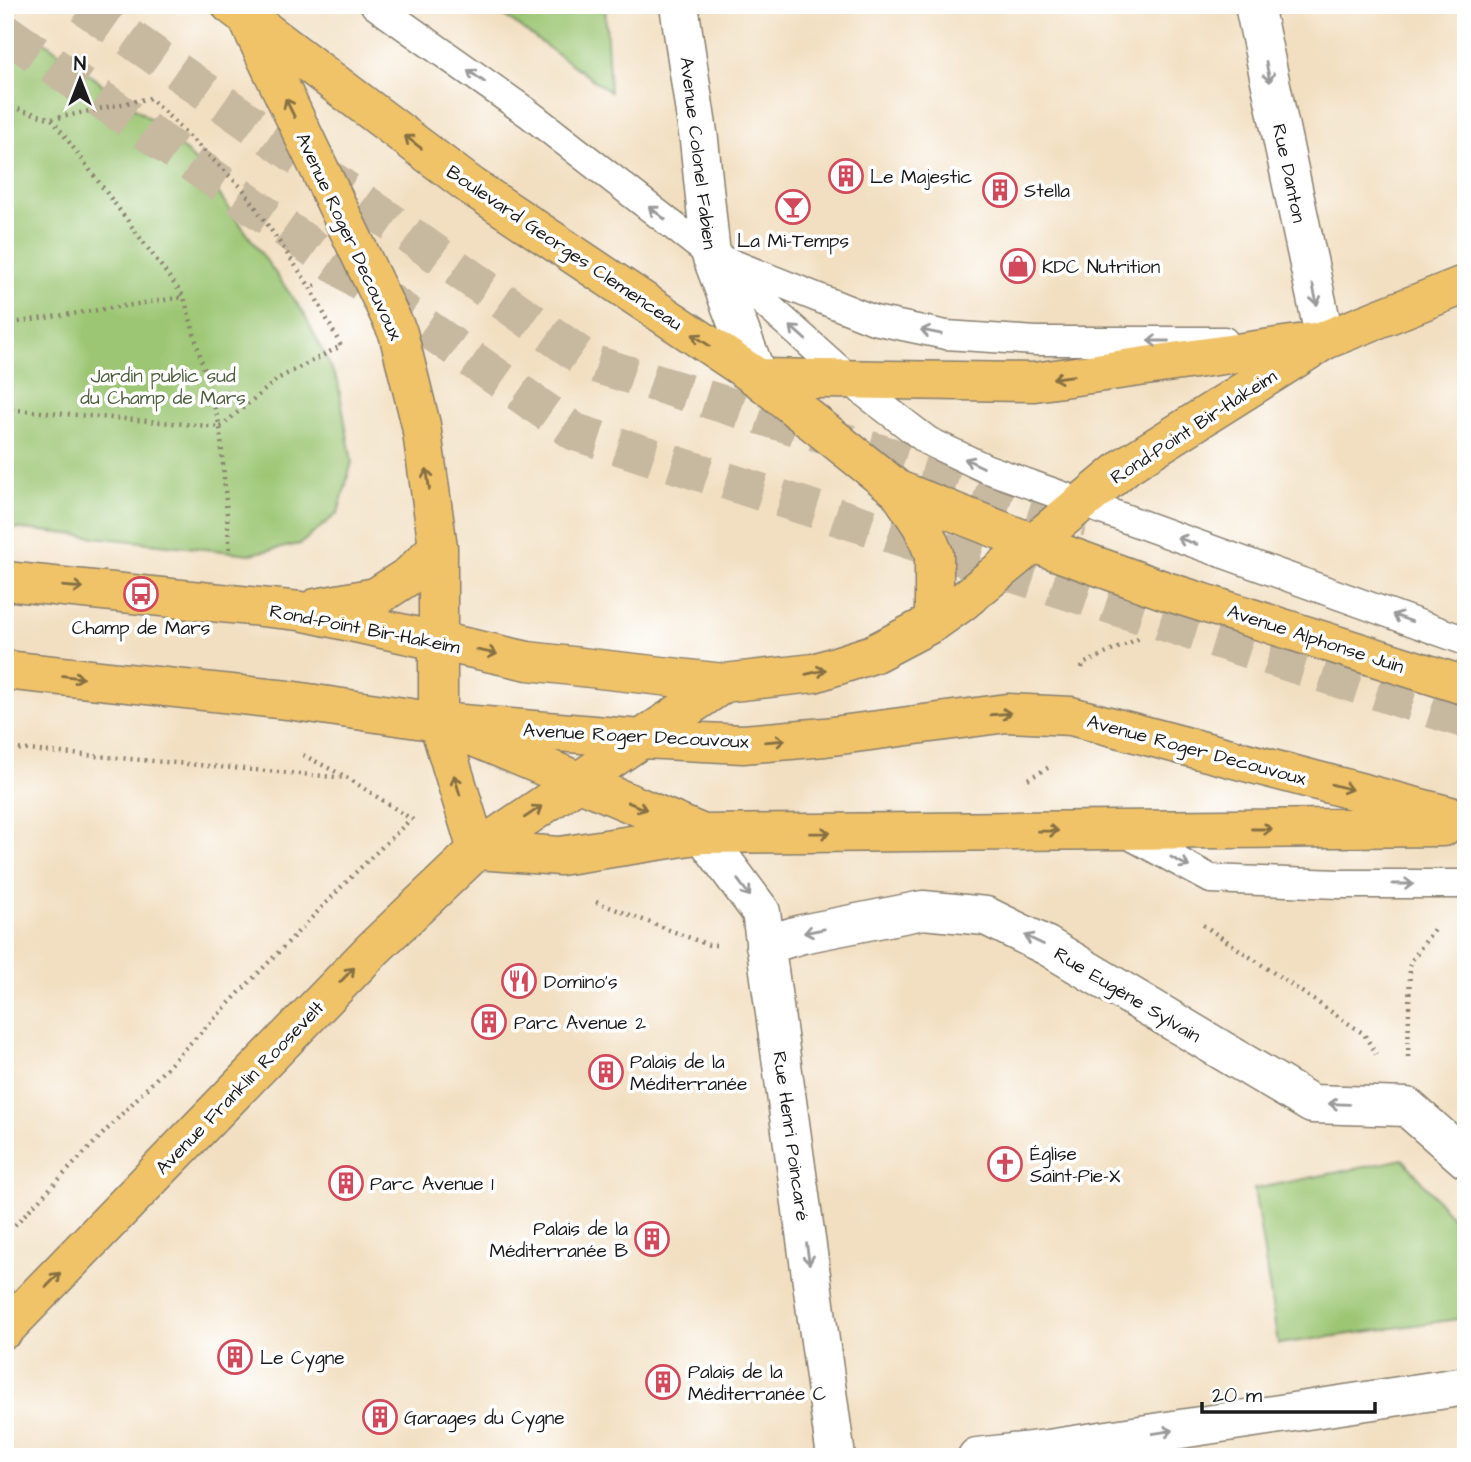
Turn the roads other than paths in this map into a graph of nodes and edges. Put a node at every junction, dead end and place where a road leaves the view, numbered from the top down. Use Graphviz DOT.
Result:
graph roads {
  1 [pos="375,5"];
  2 [pos="679,5"];
  3 [pos="1254,5"];
  4 [pos="239,11"];
  5 [pos="711,255"];
  6 [pos="1466,284"];
  7 [pos="1325,340"];
  8 [pos="758,378"];
  9 [pos="849,379"];
  10 [pos="898,490"];
  11 [pos="1081,503"];
  12 [pos="1033,543"];
  13 [pos="438,547"];
  14 [pos="5,581"];
  15 [pos="300,611"];
  16 [pos="934,622"];
  17 [pos="1466,641"];
  18 [pos="439,642"];
  19 [pos="5,670"];
  20 [pos="724,683"];
  21 [pos="1466,687"];
  22 [pos="438,722"];
  23 [pos="642,739"];
  24 [pos="578,781"];
  25 [pos="1466,820"];
  26 [pos="1466,827"];
  27 [pos="1120,830"];
  28 [pos="703,834"];
  29 [pos="477,850"];
  30 [pos="1466,884"];
  31 [pos="765,945"];
  32 [pos="1466,1159"];
  33 [pos="5,1329"];
  34 [pos="1466,1386"];
  35 [pos="1048,1453"];
  36 [pos="836,1457"];
  37 [pos="976,1457"];
  5 -- 1 [label="lane, one-way"];
  2 -- 5 [label="street, Avenue Colonel Fabien"];
  3 -- 7 [label="street, Rue Danton, one-way"];
  8 -- 4 [label="main road, Boulevard Georges Clemenceau, one-way"];
  13 -- 4 [label="main road, Avenue Roger Decouvoux, one-way"];
  7 -- 5 [label="lane, one-way"];
  5 -- 8 [label="street, Avenue Colonel Fabien"];
  9 -- 5 [label="lane, one-way"];
  6 -- 7 [label="main road"];
  7 -- 9 [label="main road, one-way"];
  7 -- 11 [label="main road, Rond-Point Bir-Hakeim"];
  8 -- 9 [label="main road"];
  8 -- 10 [label="main road, Boulevard Georges Clemenceau"];
  11 -- 9 [label="lane, one-way"];
  10 -- 12 [label="main road"];
  10 -- 16 [label="main road"];
  11 -- 12 [label="main road, Rond-Point Bir-Hakeim"];
  17 -- 11 [label="lane, one-way"];
  12 -- 16 [label="main road, Rond-Point Bir-Hakeim"];
  12 -- 21 [label="main road, Avenue Alphonse Juin"];
  13 -- 15 [label="main road"];
  13 -- 18 [label="main road, Avenue Roger Decouvoux"];
  14 -- 15 [label="main road, Rond-Point Bir-Hakeim, one-way"];
  15 -- 18 [label="main road, Rond-Point Bir-Hakeim"];
  20 -- 16 [label="main road, Rond-Point Bir-Hakeim, one-way"];
  18 -- 20 [label="main road, Rond-Point Bir-Hakeim, one-way"];
  18 -- 22 [label="main road, Avenue Roger Decouvoux"];
  19 -- 22 [label="main road, Avenue Roger Decouvoux, one-way"];
  20 -- 23 [label="main road, Rond-Point Bir-Hakeim"];
  22 -- 23 [label="main road, Avenue Roger Decouvoux"];
  22 -- 24 [label="main road"];
  29 -- 22 [label="main road, Avenue Roger Decouvoux, one-way"];
  23 -- 24 [label="main road, Rond-Point Bir-Hakeim"];
  23 -- 25 [label="main road, Avenue Roger Decouvoux, one-way"];
  24 -- 28 [label="main road, one-way"];
  29 -- 24 [label="main road, Rond-Point Bir-Hakeim, one-way"];
  27 -- 26 [label="main road, one-way"];
  28 -- 27 [label="main road, one-way"];
  27 -- 30 [label="lane, one-way"];
  28 -- 29 [label="main road"];
  28 -- 31 [label="street, Rue Henri Poincaré, one-way"];
  33 -- 29 [label="main road, Avenue Franklin Roosevelt, one-way"];
  32 -- 31 [label="street, Rue Eugène Sylvain, one-way"];
  31 -- 36 [label="street, Rue Henri Poincaré, one-way"];
  35 -- 34 [label="street, one-way"];
  35 -- 37 [label="street"];
}
